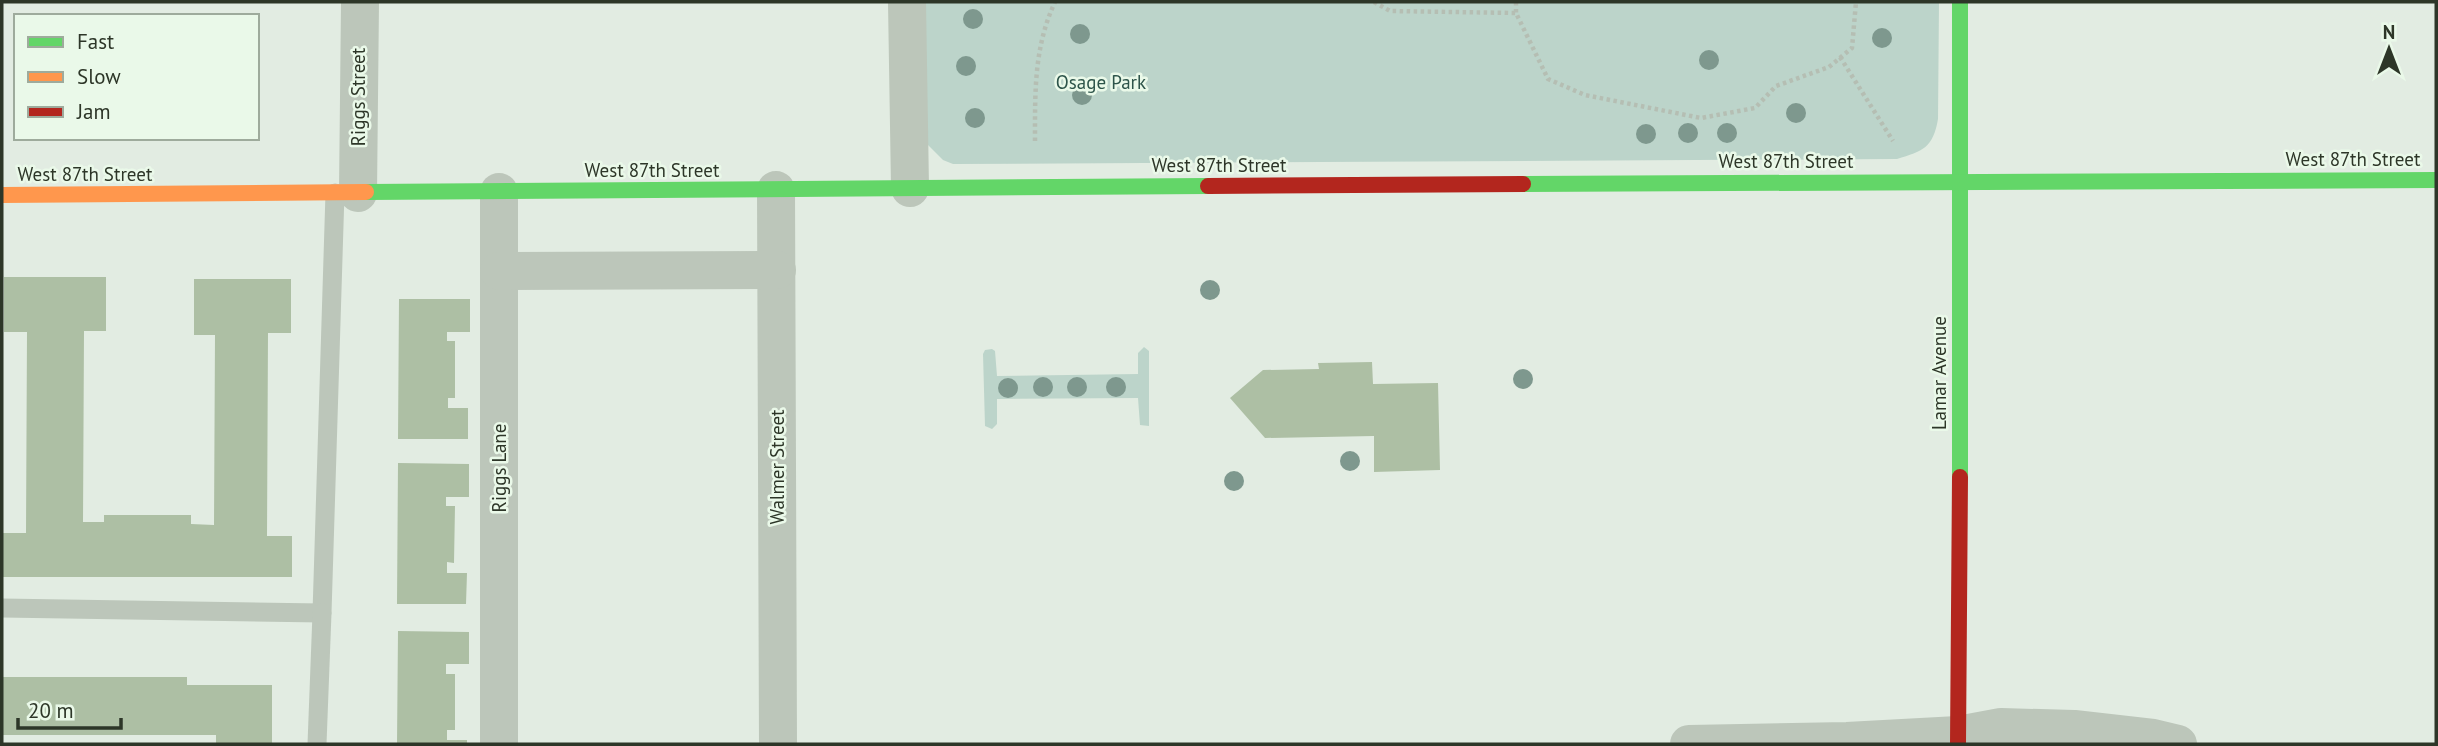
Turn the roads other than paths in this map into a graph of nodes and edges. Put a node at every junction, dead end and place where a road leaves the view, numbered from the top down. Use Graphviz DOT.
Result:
graph roads {
  1 [pos="360,2"];
  2 [pos="907,2"];
  3 [pos="1960,2"];
  4 [pos="2436,180"];
  5 [pos="1959,181"];
  6 [pos="910,188"];
  7 [pos="776,190"];
  8 [pos="346,192"];
  9 [pos="499,192"];
  10 [pos="2,195"];
  11 [pos="776,270"];
  12 [pos="499,271"];
  13 [pos="2,608"];
  14 [pos="322,613"];
  15 [pos="1958,740"];
  16 [pos="317,744"];
  17 [pos="499,744"];
  18 [pos="778,744"];
  19 [pos="1689,744"];
  20 [pos="2178,744"];
  1 -- 8 [label="street, Riggs Street"];
  2 -- 6 [label="street"];
  3 -- 5 [label="street, Lamar Avenue"];
  4 -- 5 [label="street, West 87th Street"];
  5 -- 6 [label="street, West 87th Street"];
  5 -- 15 [label="street, Lamar Avenue"];
  6 -- 7 [label="street, West 87th Street"];
  7 -- 9 [label="street, West 87th Street"];
  7 -- 11 [label="street, Walmer Street"];
  8 -- 9 [label="street, West 87th Street"];
  8 -- 10 [label="street, West 87th Street"];
  8 -- 14 [label="lane"];
  9 -- 12 [label="street, Riggs Lane"];
  11 -- 12 [label="street"];
  11 -- 18 [label="street, Walmer Street"];
  12 -- 17 [label="street, Riggs Lane"];
  13 -- 14 [label="lane"];
  14 -- 16 [label="lane"];
  15 -- 19 [label="street"];
  15 -- 20 [label="street"];
}
